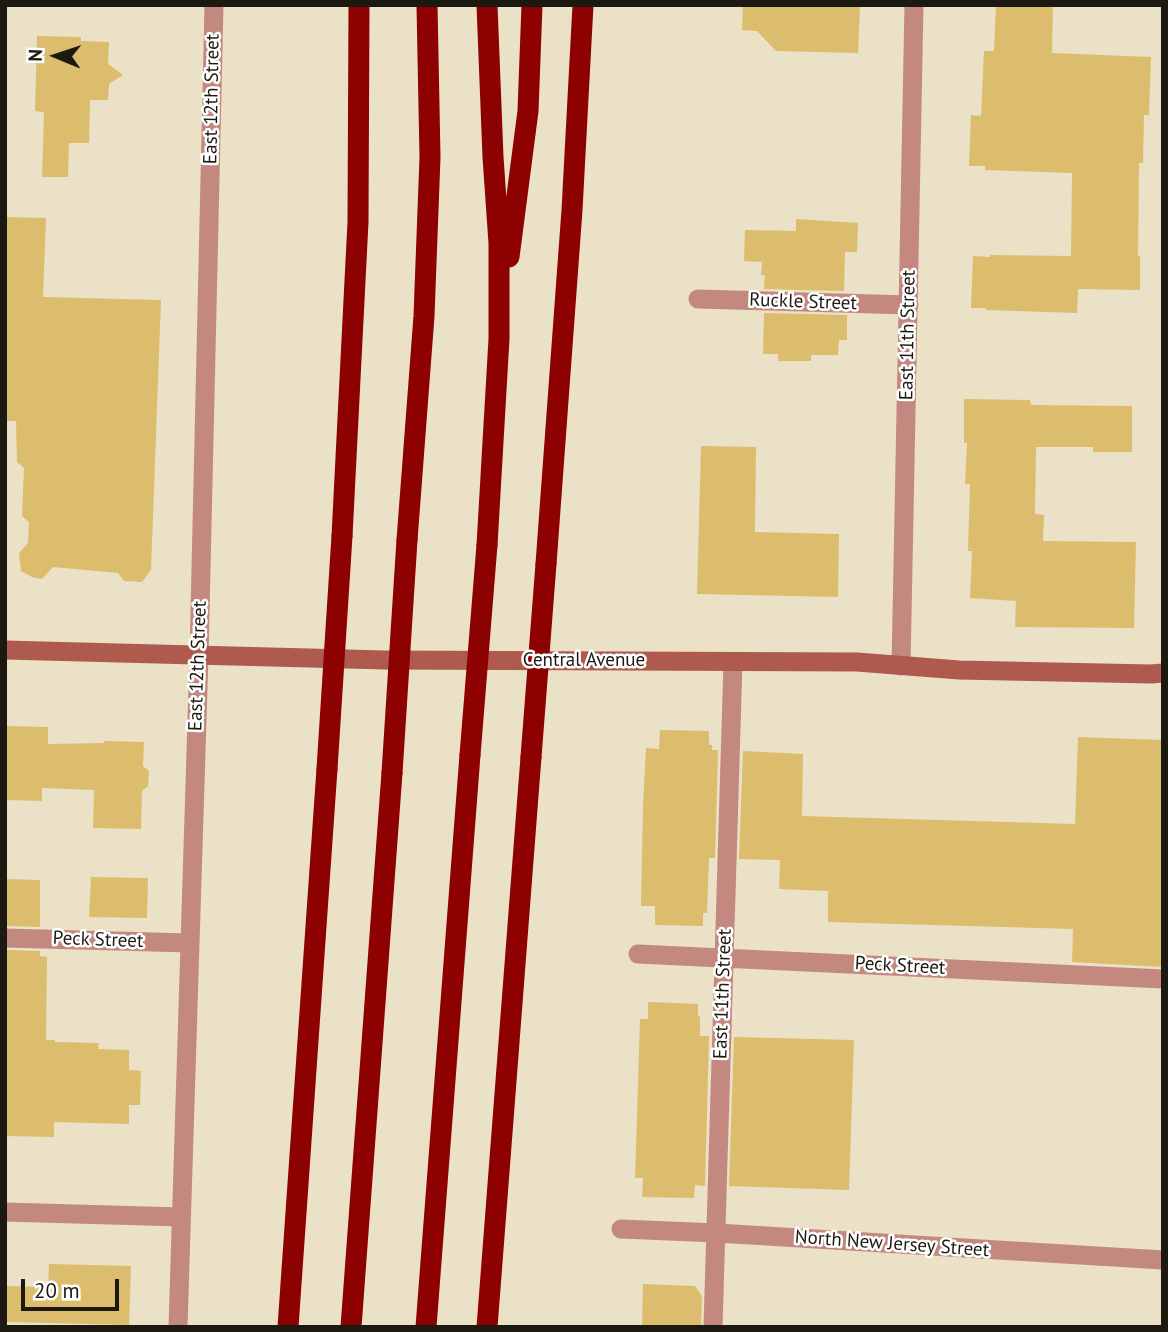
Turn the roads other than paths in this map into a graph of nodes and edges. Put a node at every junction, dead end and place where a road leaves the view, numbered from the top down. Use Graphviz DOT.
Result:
graph roads {
  1 [pos="214,5"];
  2 [pos="359,5"];
  3 [pos="427,5"];
  4 [pos="487,5"];
  5 [pos="532,5"];
  6 [pos="583,5"];
  7 [pos="914,5"];
  8 [pos="698,299"];
  9 [pos="909,305"];
  10 [pos="499,339"];
  11 [pos="5,650"];
  12 [pos="199,656"];
  13 [pos="733,662"];
  14 [pos="901,666"];
  15 [pos="1163,673"];
  16 [pos="5,938"];
  17 [pos="190,943"];
  18 [pos="638,954"];
  19 [pos="724,957"];
  20 [pos="1163,979"];
  21 [pos="5,1212"];
  22 [pos="181,1217"];
  23 [pos="621,1229"];
  24 [pos="717,1233"];
  25 [pos="1163,1260"];
  26 [pos="178,1327"];
  27 [pos="288,1327"];
  28 [pos="351,1327"];
  29 [pos="426,1327"];
  30 [pos="487,1327"];
  31 [pos="713,1327"];
  1 -- 12 [label="street, East 12th Street"];
  2 -- 27 [label="highway, bridge"];
  3 -- 28 [label="highway, bridge"];
  4 -- 10 [label="highway"];
  5 -- 10 [label="highway"];
  6 -- 30 [label="highway, bridge"];
  7 -- 9 [label="street, East 11th Street"];
  8 -- 9 [label="street, Ruckle Street"];
  9 -- 14 [label="street, East 11th Street"];
  10 -- 29 [label="highway, bridge"];
  11 -- 12 [label="main road, Central Avenue"];
  12 -- 13 [label="main road, Central Avenue"];
  12 -- 17 [label="street, East 12th Street"];
  13 -- 14 [label="main road, Central Avenue"];
  13 -- 19 [label="street, East 11th Street"];
  14 -- 15 [label="main road, Central Avenue"];
  16 -- 17 [label="street, Peck Street"];
  17 -- 22 [label="street, East 12th Street"];
  18 -- 19 [label="street, Peck Street"];
  19 -- 20 [label="street, Peck Street"];
  19 -- 24 [label="street, East 11th Street"];
  21 -- 22 [label="street"];
  22 -- 26 [label="street, East 12th Street"];
  23 -- 24 [label="street, North New Jersey Street"];
  24 -- 25 [label="street, North New Jersey Street"];
  24 -- 31 [label="street, East 11th Street"];
}
